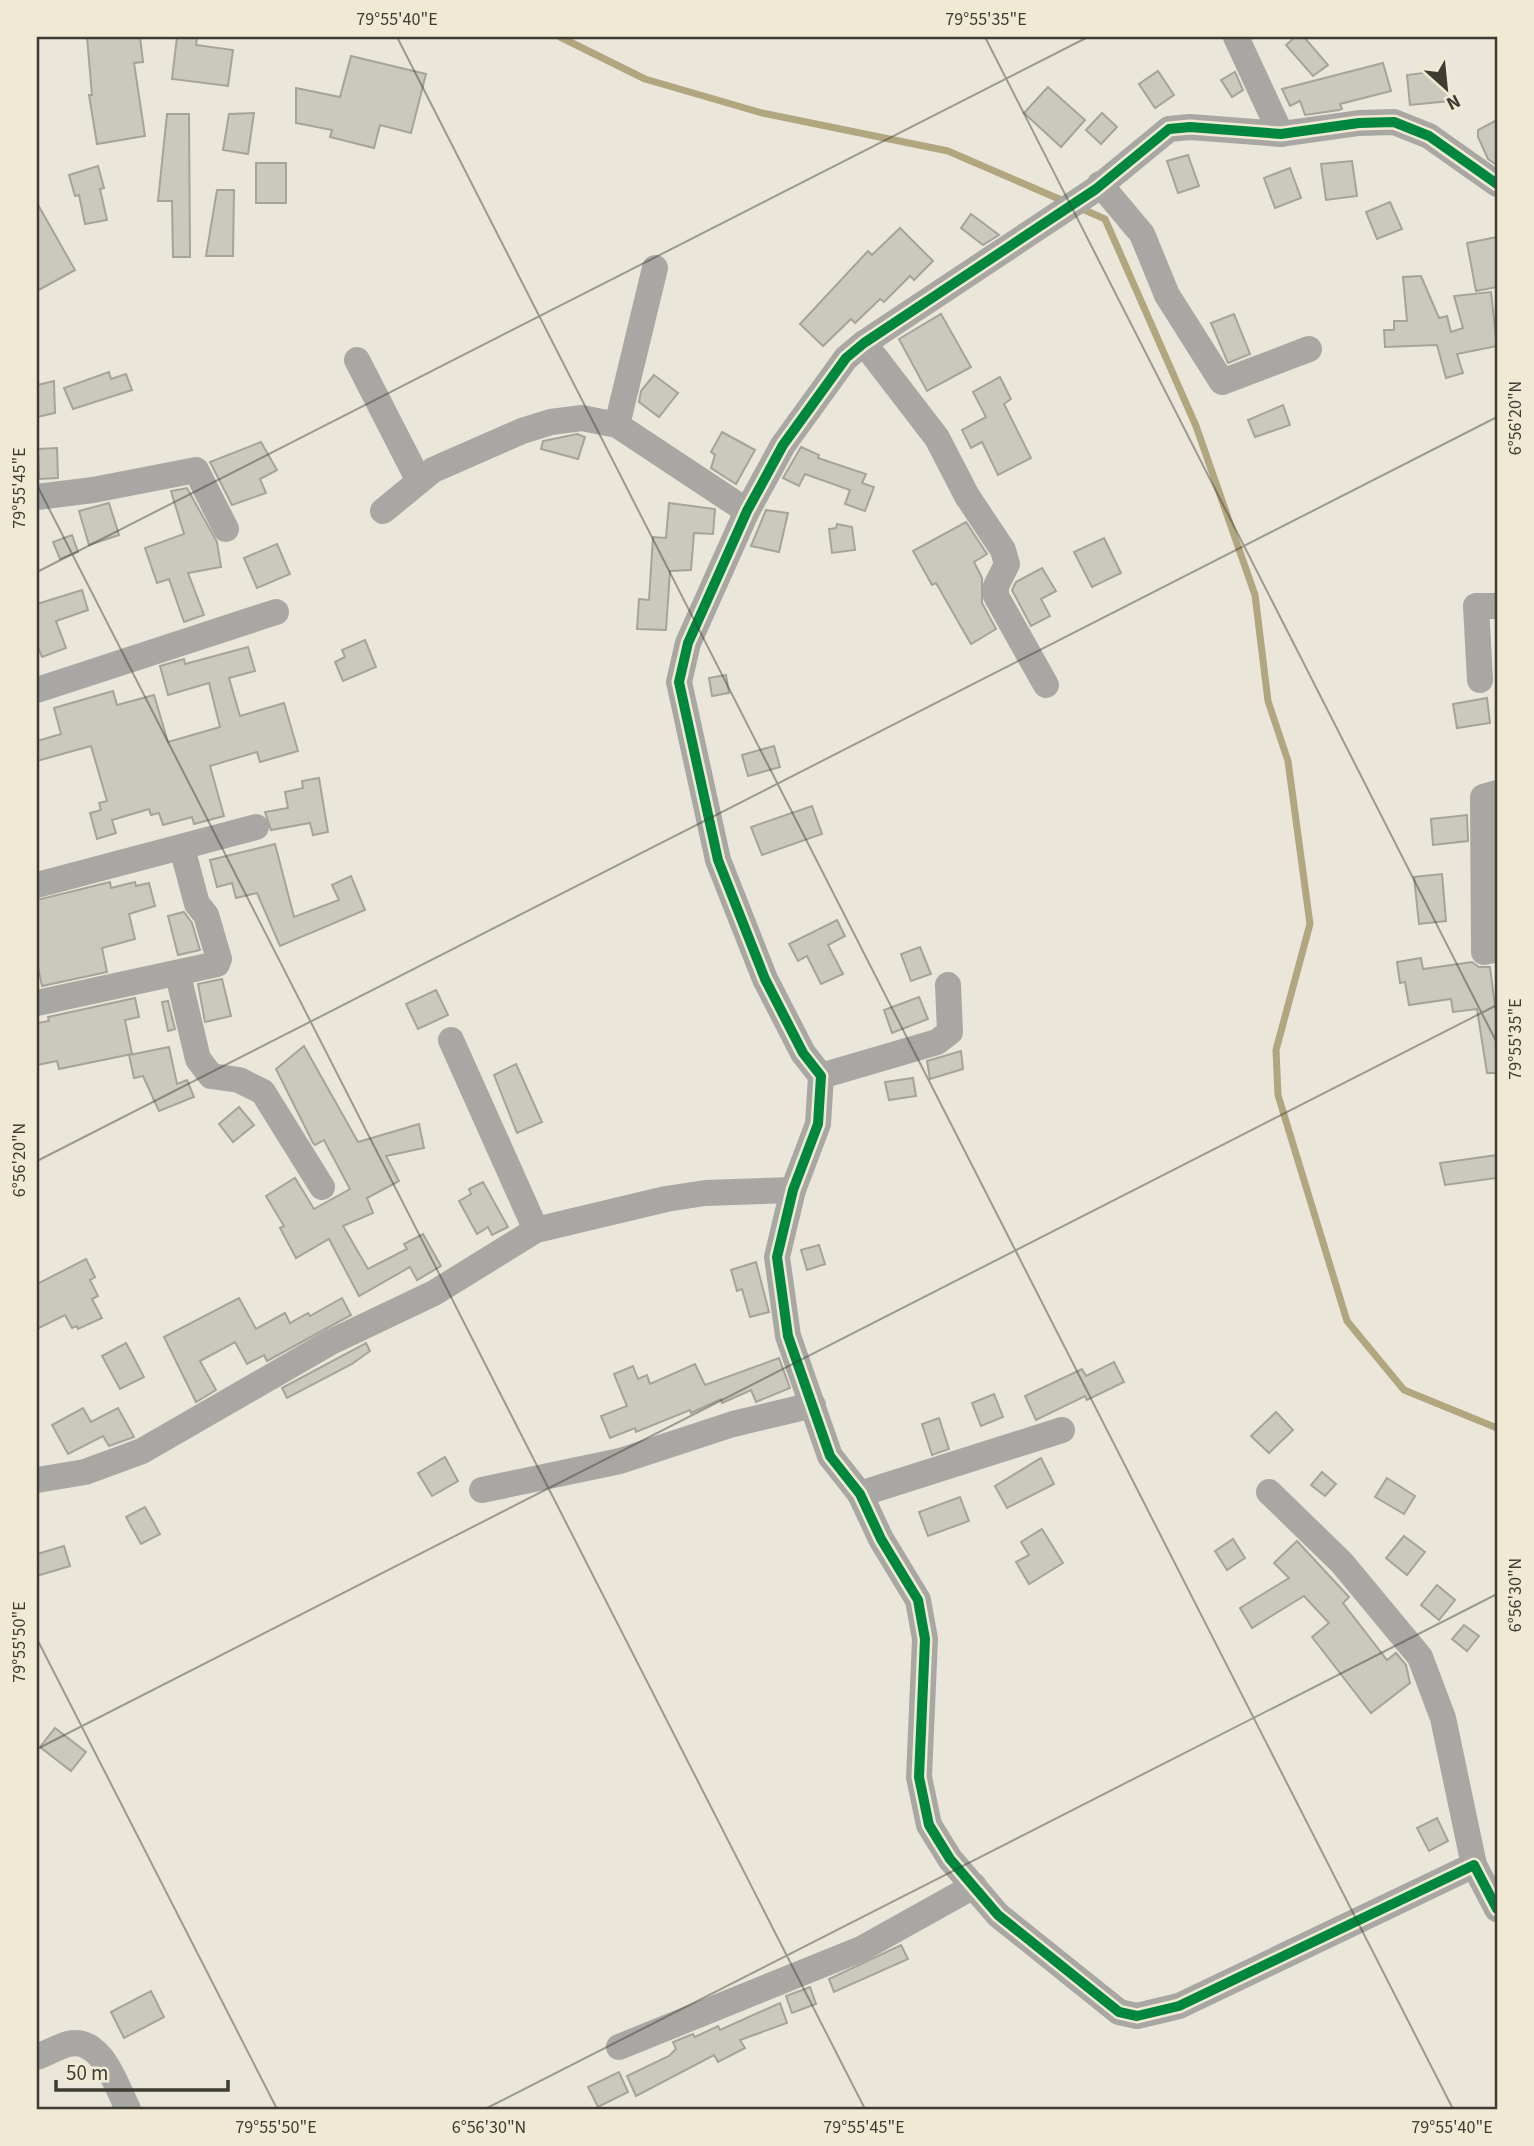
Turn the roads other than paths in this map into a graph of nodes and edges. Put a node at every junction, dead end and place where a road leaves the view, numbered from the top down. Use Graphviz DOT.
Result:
graph roads {
  1 [pos="1236,37"];
  2 [pos="1281,134"];
  3 [pos="1497,184"];
  4 [pos="1098,187"];
  5 [pos="655,268"];
  6 [pos="864,343"];
  7 [pos="1308,349"];
  8 [pos="357,360"];
  9 [pos="617,425"];
  10 [pos="419,481"];
  11 [pos="37,497"];
  12 [pos="383,511"];
  13 [pos="747,511"];
  14 [pos="226,529"];
  15 [pos="1497,606"];
  16 [pos="276,612"];
  17 [pos="1480,680"];
  18 [pos="1046,685"];
  19 [pos="37,690"];
  20 [pos="1497,793"];
  21 [pos="256,827"];
  22 [pos="182,848"];
  23 [pos="37,885"];
  24 [pos="1497,949"];
  25 [pos="178,975"];
  26 [pos="948,985"];
  27 [pos="37,1003"];
  28 [pos="452,1040"];
  29 [pos="821,1076"];
  30 [pos="322,1187"];
  31 [pos="793,1190"];
  32 [pos="537,1230"];
  33 [pos="813,1405"];
  34 [pos="1062,1430"];
  35 [pos="37,1480"];
  36 [pos="482,1490"];
  37 [pos="1269,1492"];
  38 [pos="860,1494"];
  39 [pos="1474,1865"];
  40 [pos="974,1886"];
  41 [pos="1497,1909"];
  42 [pos="619,2047"];
  43 [pos="37,2057"];
  44 [pos="128,2109"];
  1 -- 2 [label="street"];
  2 -- 3 [label="street"];
  2 -- 4 [label="street"];
  4 -- 6 [label="street"];
  4 -- 7 [label="street"];
  5 -- 9 [label="street"];
  6 -- 13 [label="street"];
  6 -- 18 [label="street"];
  8 -- 10 [label="street"];
  9 -- 10 [label="street"];
  9 -- 13 [label="street"];
  10 -- 12 [label="street"];
  11 -- 14 [label="street"];
  13 -- 29 [label="street"];
  15 -- 17 [label="street"];
  16 -- 19 [label="street"];
  20 -- 24 [label="street"];
  21 -- 22 [label="street"];
  22 -- 23 [label="street"];
  22 -- 25 [label="street"];
  25 -- 27 [label="street"];
  25 -- 30 [label="street"];
  26 -- 29 [label="street"];
  28 -- 32 [label="street"];
  29 -- 31 [label="street"];
  31 -- 32 [label="street"];
  31 -- 33 [label="street"];
  32 -- 35 [label="street"];
  33 -- 36 [label="street"];
  33 -- 38 [label="street"];
  34 -- 38 [label="street"];
  37 -- 39 [label="street"];
  38 -- 40 [label="street"];
  39 -- 40 [label="street"];
  39 -- 41 [label="street"];
  40 -- 42 [label="street"];
  43 -- 44 [label="street"];
}
